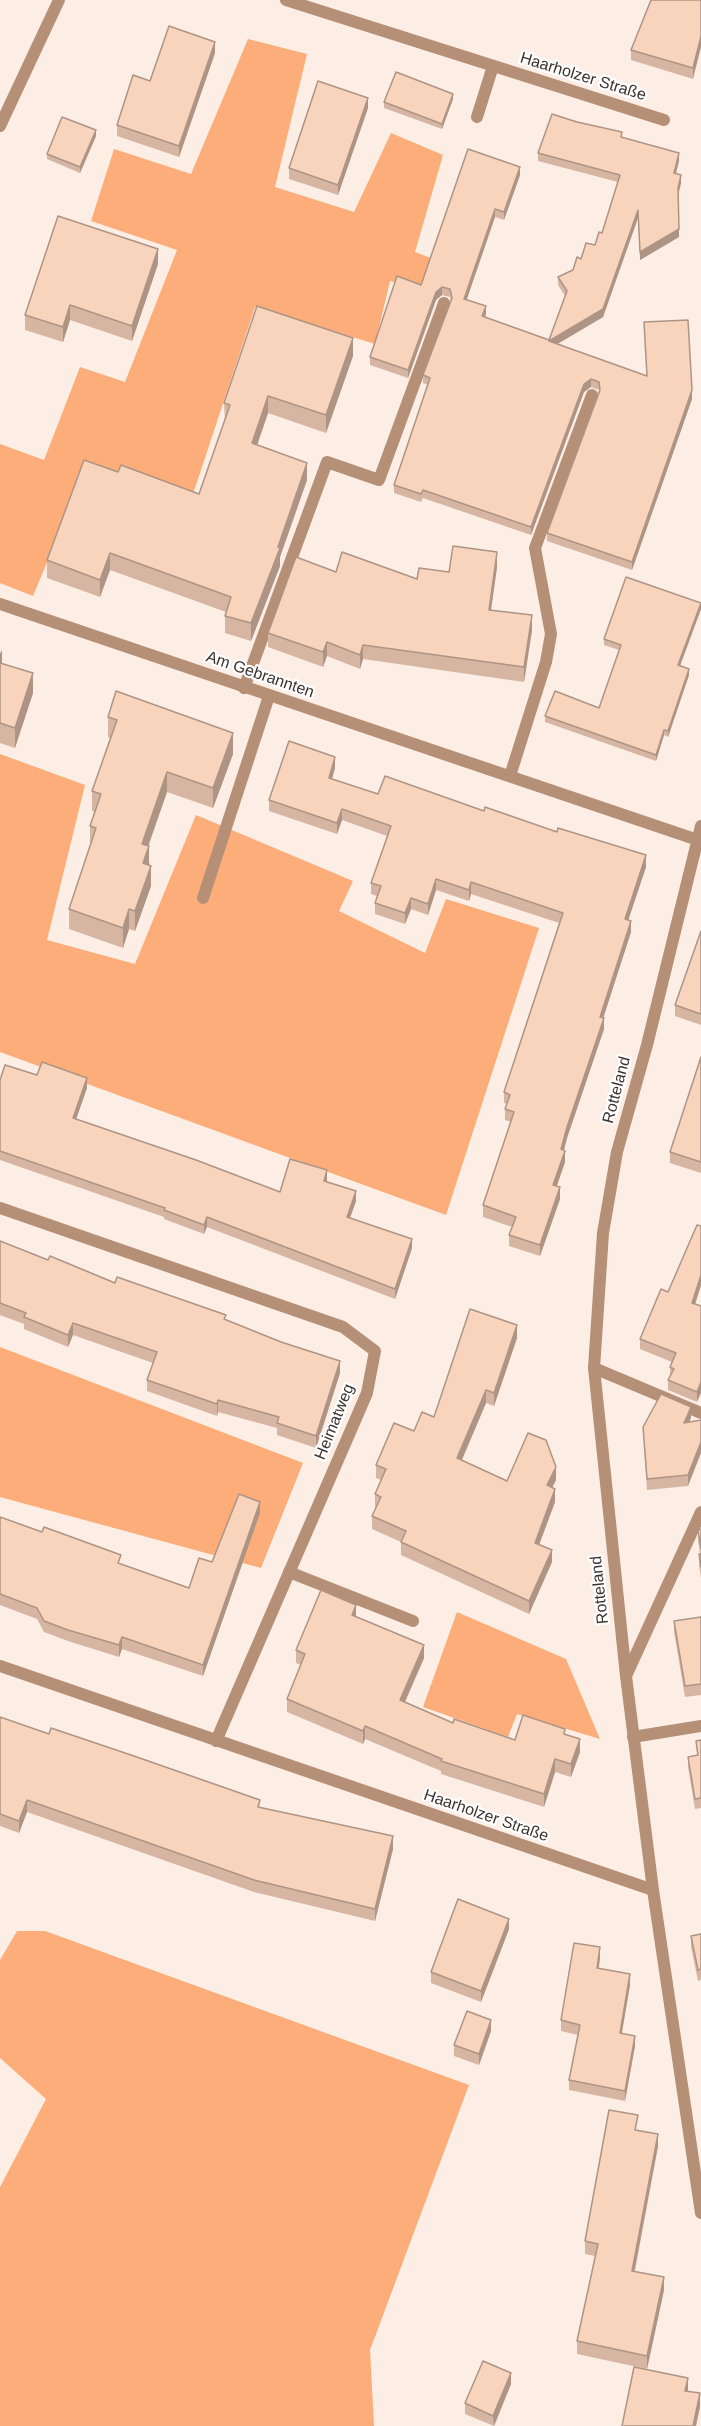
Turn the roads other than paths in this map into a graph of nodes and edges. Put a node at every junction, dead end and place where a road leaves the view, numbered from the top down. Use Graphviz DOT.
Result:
graph roads {
  1 [pos="59,0"];
  2 [pos="286,0"];
  3 [pos="493,66"];
  4 [pos="1,115"];
  5 [pos="477,117"];
  6 [pos="664,120"];
  7 [pos="444,303"];
  8 [pos="592,395"];
  9 [pos="0,604"];
  10 [pos="244,688"];
  11 [pos="268,696"];
  12 [pos="510,776"];
  13 [pos="701,826"];
  14 [pos="699,840"];
  15 [pos="203,898"];
  16 [pos="0,1208"];
  17 [pos="594,1368"];
  18 [pos="701,1413"];
  19 [pos="701,1512"];
  20 [pos="289,1572"];
  21 [pos="413,1621"];
  22 [pos="0,1666"];
  23 [pos="626,1676"];
  24 [pos="701,1726"];
  25 [pos="633,1737"];
  26 [pos="216,1742"];
  27 [pos="652,1890"];
  28 [pos="701,2213"];
  1 -- 4 [label="street"];
  2 -- 3 [label="street, Haarholzer Straße"];
  3 -- 5 [label="street"];
  3 -- 6 [label="street, Haarholzer Straße"];
  7 -- 10 [label="street"];
  8 -- 12 [label="street"];
  9 -- 10 [label="street, Am Gebrannten"];
  10 -- 11 [label="street, Am Gebrannten"];
  11 -- 12 [label="street, Am Gebrannten"];
  11 -- 15 [label="street"];
  12 -- 14 [label="street, Am Gebrannten"];
  13 -- 14 [label="street, Rotteland"];
  14 -- 17 [label="street, Rotteland"];
  16 -- 20 [label="street, Heimatweg"];
  17 -- 18 [label="street"];
  17 -- 23 [label="street, Rotteland"];
  19 -- 23 [label="street"];
  20 -- 21 [label="street"];
  20 -- 26 [label="street, Heimatweg"];
  22 -- 26 [label="street, Haarholzer Straße"];
  23 -- 25 [label="street, Rotteland"];
  24 -- 25 [label="street"];
  25 -- 27 [label="street, Rotteland"];
  26 -- 27 [label="street, Haarholzer Straße"];
  27 -- 28 [label="street"];
}
